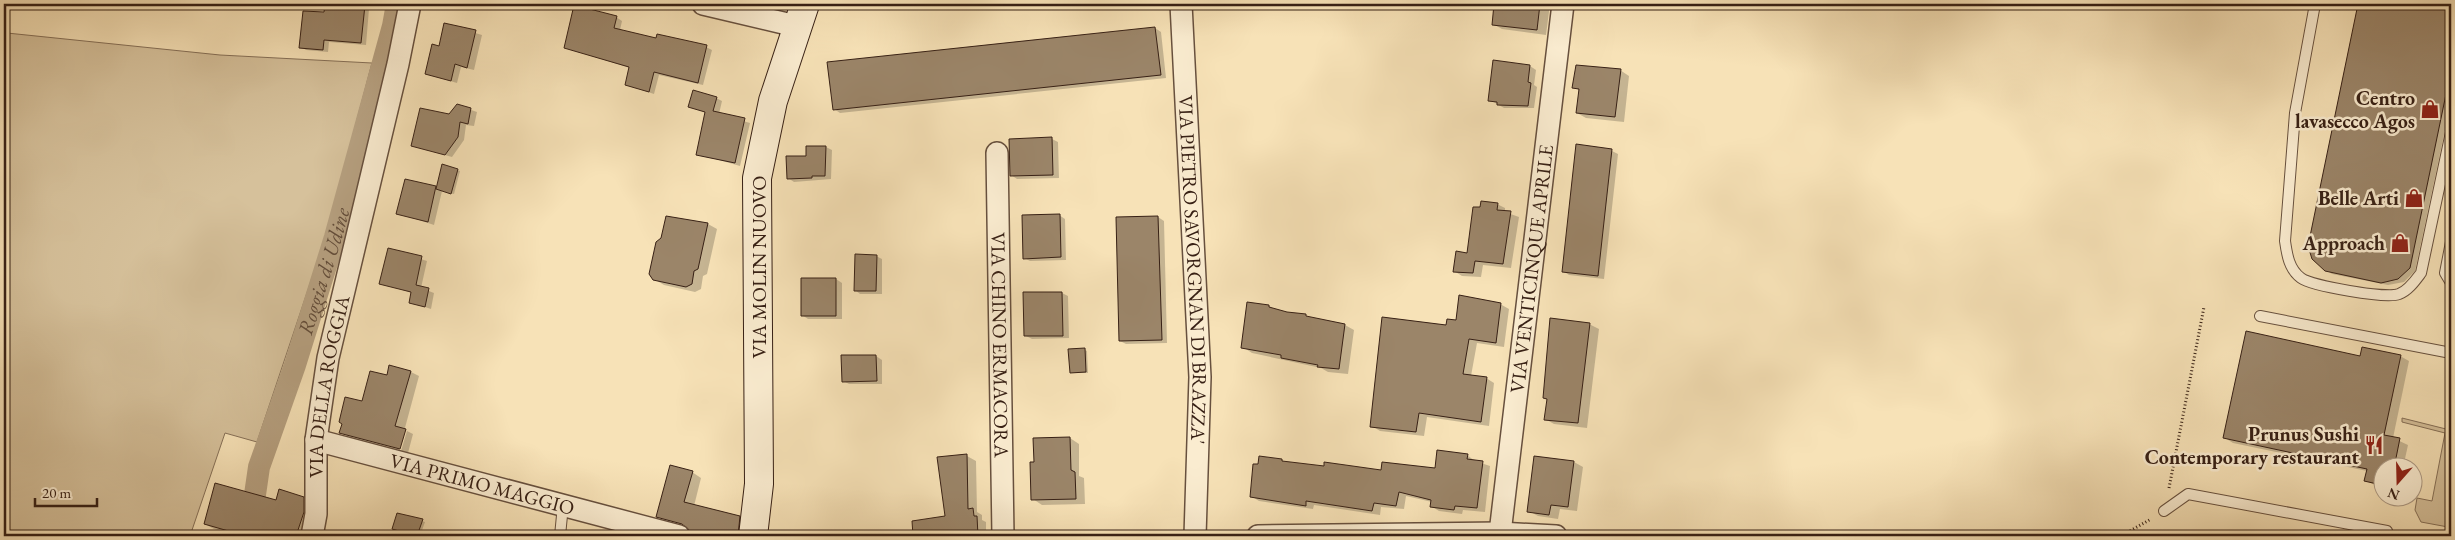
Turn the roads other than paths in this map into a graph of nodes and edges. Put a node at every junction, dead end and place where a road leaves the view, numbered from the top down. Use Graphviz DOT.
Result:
graph roads {
  1 [pos="410,4"];
  2 [pos="703,4"];
  3 [pos="1181,4"];
  4 [pos="1563,4"];
  5 [pos="2315,4"];
  6 [pos="801,15"];
  7 [pos="2451,132"];
  8 [pos="997,154"];
  9 [pos="2451,242"];
  10 [pos="2451,283"];
  11 [pos="2260,316"];
  12 [pos="2451,353"];
  13 [pos="316,440"];
  14 [pos="564,505"];
  15 [pos="2164,511"];
  16 [pos="2387,531"];
  17 [pos="1500,533"];
  18 [pos="312,536"];
  19 [pos="560,536"];
  20 [pos="679,536"];
  21 [pos="753,536"];
  22 [pos="1003,536"];
  23 [pos="1195,536"];
  24 [pos="1258,536"];
  25 [pos="1272,536"];
  26 [pos="1556,536"];
  1 -- 13 [label="street, VIA DELLA ROGGIA"];
  2 -- 6 [label="street"];
  3 -- 23 [label="street, VIA PIETRO SAVORGNAN DI BRAZZA'"];
  4 -- 17 [label="street, VIA VENTICINQUE APRILE"];
  5 -- 7 [label="lane"];
  6 -- 21 [label="main road, VIA MOLIN NUOVO"];
  8 -- 22 [label="street, VIA CHINO ERMACORA"];
  9 -- 10 [label="lane"];
  11 -- 12 [label="lane"];
  13 -- 14 [label="street, VIA PRIMO MAGGIO"];
  13 -- 18 [label="street, VIA DELLA ROGGIA"];
  14 -- 19 [label="lane"];
  14 -- 20 [label="street, VIA PRIMO MAGGIO"];
  15 -- 16 [label="lane"];
  17 -- 25 [label="street"];
  17 -- 26 [label="street"];
  24 -- 25 [label="street"];
}
